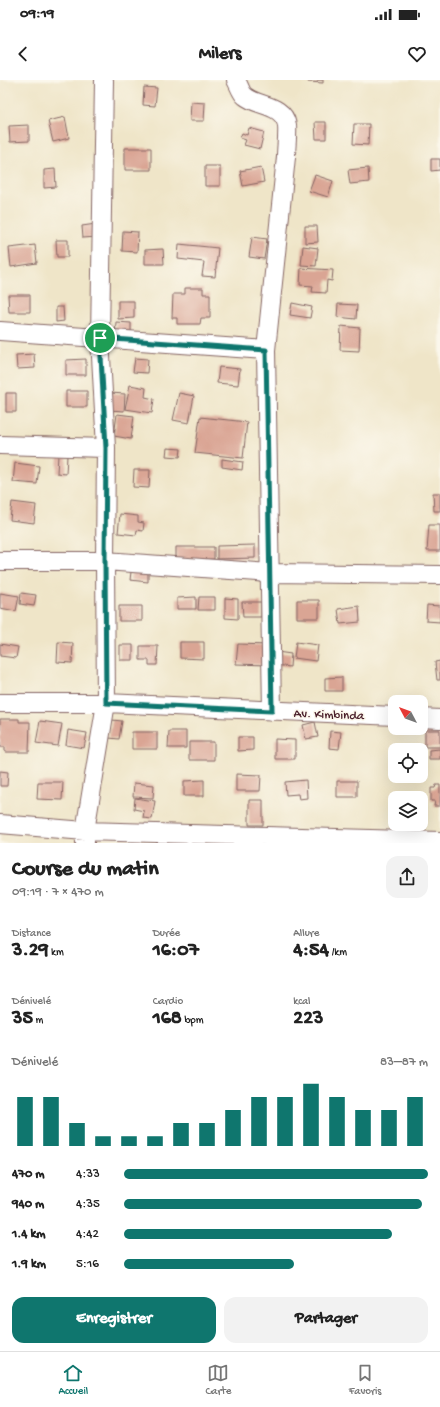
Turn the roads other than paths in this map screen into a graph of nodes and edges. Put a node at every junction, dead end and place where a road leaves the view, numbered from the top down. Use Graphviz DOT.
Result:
graph roads {
  1 [pos="104,80"];
  2 [pos="236,80"];
  3 [pos="0,331"];
  4 [pos="100,338"];
  5 [pos="266,350"];
  6 [pos="0,445"];
  7 [pos="106,448"];
  8 [pos="0,561"];
  9 [pos="105,561"];
  10 [pos="270,573"];
  11 [pos="440,574"];
  12 [pos="0,703"];
  13 [pos="106,703"];
  14 [pos="272,711"];
  15 [pos="388,716"];
  16 [pos="428,718"];
  17 [pos="440,719"];
  18 [pos="0,824"];
  19 [pos="85,837"];
  20 [pos="440,841"];
  1 -- 4 [label="street"];
  2 -- 5 [label="street"];
  3 -- 4 [label="street"];
  4 -- 5 [label="street"];
  4 -- 7 [label="street"];
  5 -- 10 [label="street"];
  6 -- 7 [label="street"];
  7 -- 9 [label="street"];
  8 -- 9 [label="street"];
  9 -- 10 [label="street"];
  9 -- 13 [label="street"];
  10 -- 11 [label="street"];
  10 -- 14 [label="street"];
  12 -- 13 [label="street, Av. Kimbinda"];
  13 -- 14 [label="street, Av. Kimbinda"];
  13 -- 19 [label="street"];
  14 -- 15 [label="street, Av. Kimbinda"];
  16 -- 17 [label="street"];
  18 -- 19 [label="street"];
  19 -- 20 [label="street"];
}
